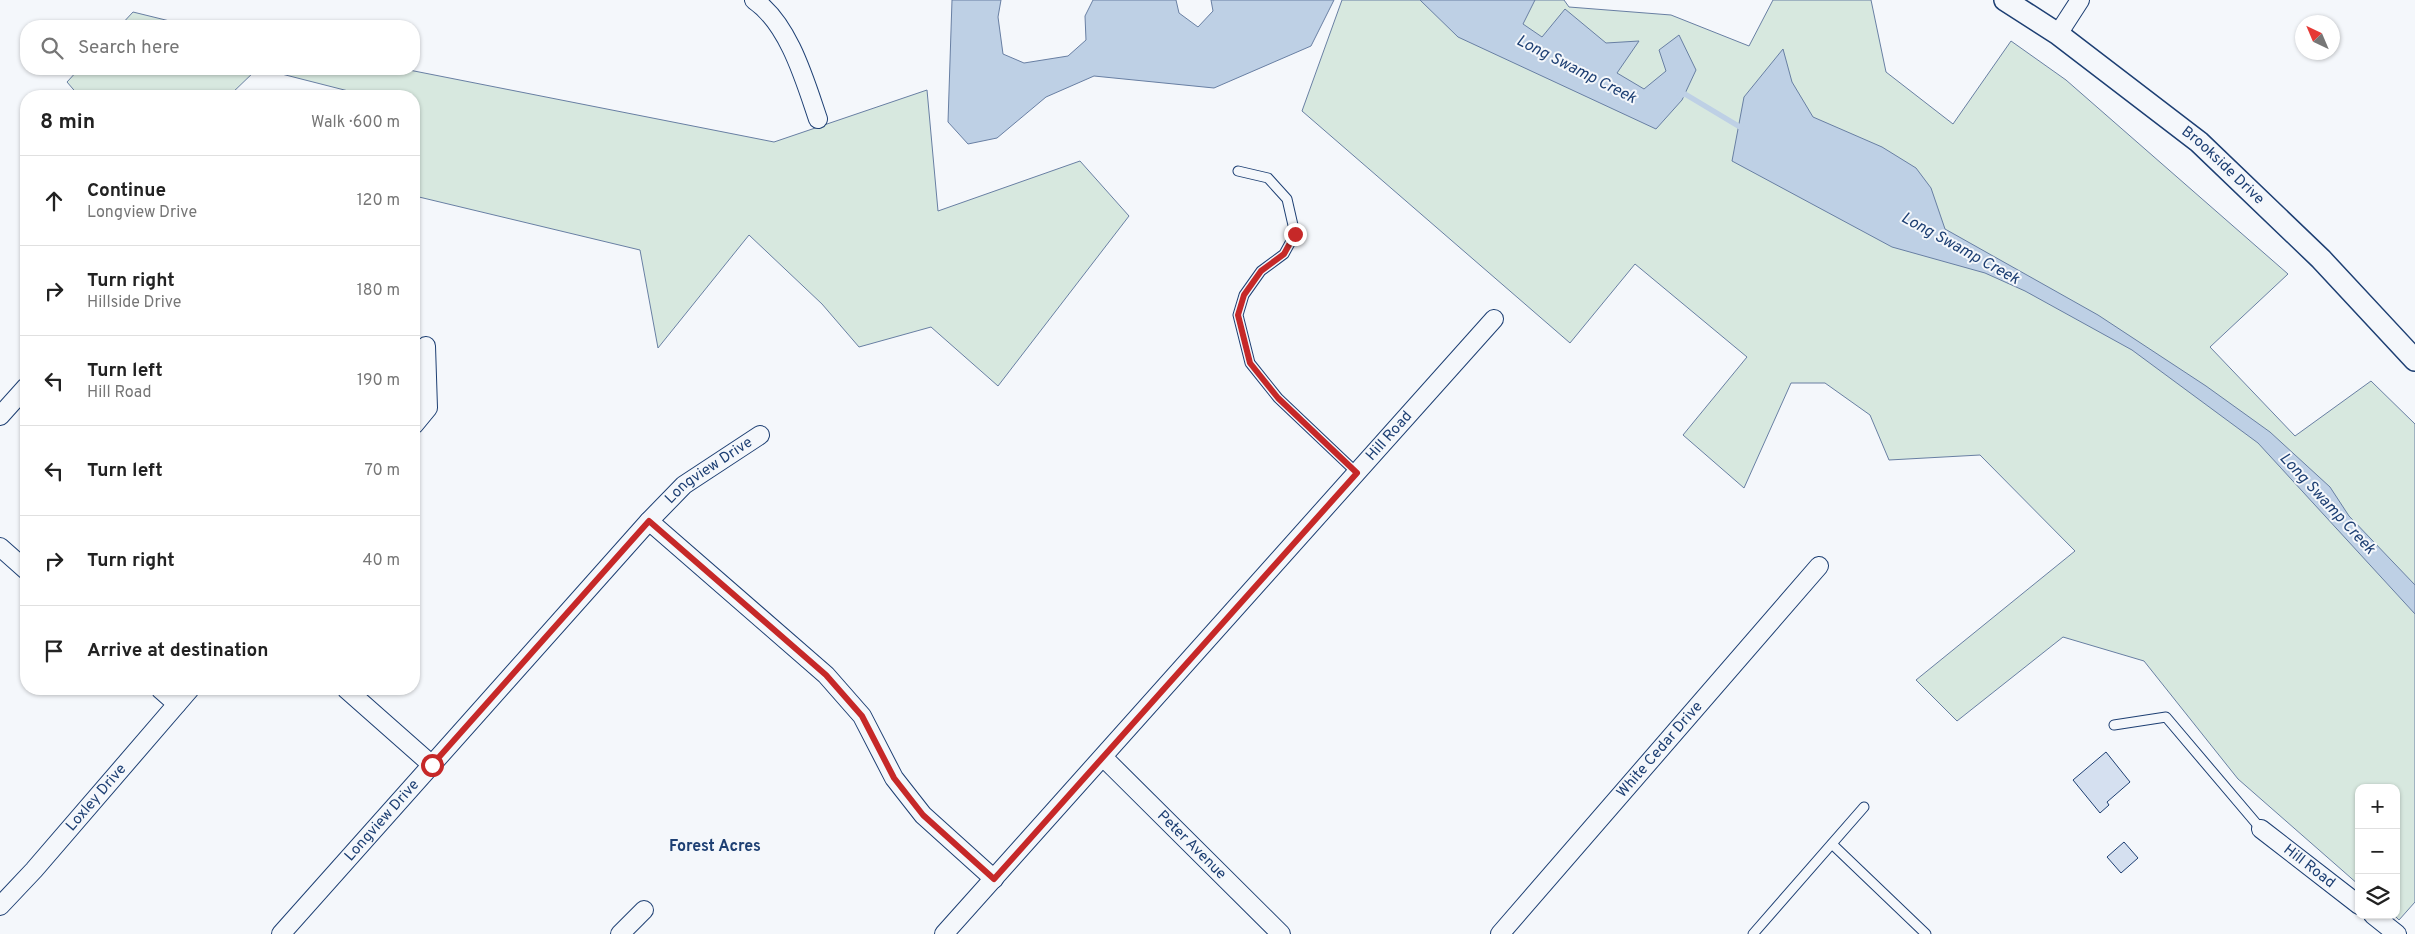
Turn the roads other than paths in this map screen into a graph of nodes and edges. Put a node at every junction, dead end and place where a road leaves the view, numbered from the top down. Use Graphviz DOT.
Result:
graph roads {
  1 [pos="754,0"];
  2 [pos="2005,0"];
  3 [pos="2080,0"];
  4 [pos="2058,34"];
  5 [pos="818,119"];
  6 [pos="1238,171"];
  7 [pos="1494,319"];
  8 [pos="426,346"];
  9 [pos="2415,360"];
  10 [pos="20,394"];
  11 [pos="0,416"];
  12 [pos="420,418"];
  13 [pos="760,435"];
  14 [pos="1357,473"];
  15 [pos="649,521"];
  16 [pos="0,547"];
  17 [pos="20,565"];
  18 [pos="1819,566"];
  19 [pos="167,695"];
  20 [pos="185,695"];
  21 [pos="353,695"];
  22 [pos="177,704"];
  23 [pos="2114,726"];
  24 [pos="1103,757"];
  25 [pos="432,765"];
  26 [pos="1864,807"];
  27 [pos="2260,829"];
  28 [pos="1832,844"];
  29 [pos="994,879"];
  30 [pos="2355,902"];
  31 [pos="0,906"];
  32 [pos="644,910"];
  33 [pos="2378,919"];
  34 [pos="281,934"];
  35 [pos="620,934"];
  36 [pos="944,934"];
  37 [pos="1281,934"];
  38 [pos="1500,934"];
  39 [pos="1753,934"];
  40 [pos="1926,934"];
  41 [pos="2397,934"];
  1 -- 5 [label="street"];
  2 -- 4 [label="street, Brookside Drive"];
  3 -- 4 [label="street"];
  4 -- 9 [label="street, Brookside Drive"];
  6 -- 14 [label="lane"];
  7 -- 14 [label="street, Hill Road"];
  8 -- 12 [label="street"];
  10 -- 11 [label="street"];
  13 -- 15 [label="street, Longview Drive"];
  14 -- 24 [label="street, Hill Road"];
  15 -- 25 [label="street, Longview Drive"];
  15 -- 29 [label="street"];
  16 -- 17 [label="street"];
  18 -- 38 [label="street, White Cedar Drive"];
  19 -- 22 [label="street"];
  20 -- 22 [label="street, Loxley Drive"];
  21 -- 25 [label="street"];
  22 -- 31 [label="street, Loxley Drive"];
  23 -- 27 [label="lane"];
  24 -- 29 [label="street, Hill Road"];
  24 -- 37 [label="street, Peter Avenue"];
  25 -- 34 [label="street, Longview Drive"];
  26 -- 28 [label="lane"];
  27 -- 30 [label="street, Hill Road"];
  28 -- 39 [label="lane"];
  28 -- 40 [label="lane"];
  29 -- 36 [label="street, Hill Road"];
  32 -- 35 [label="street"];
  33 -- 41 [label="street"];
}
